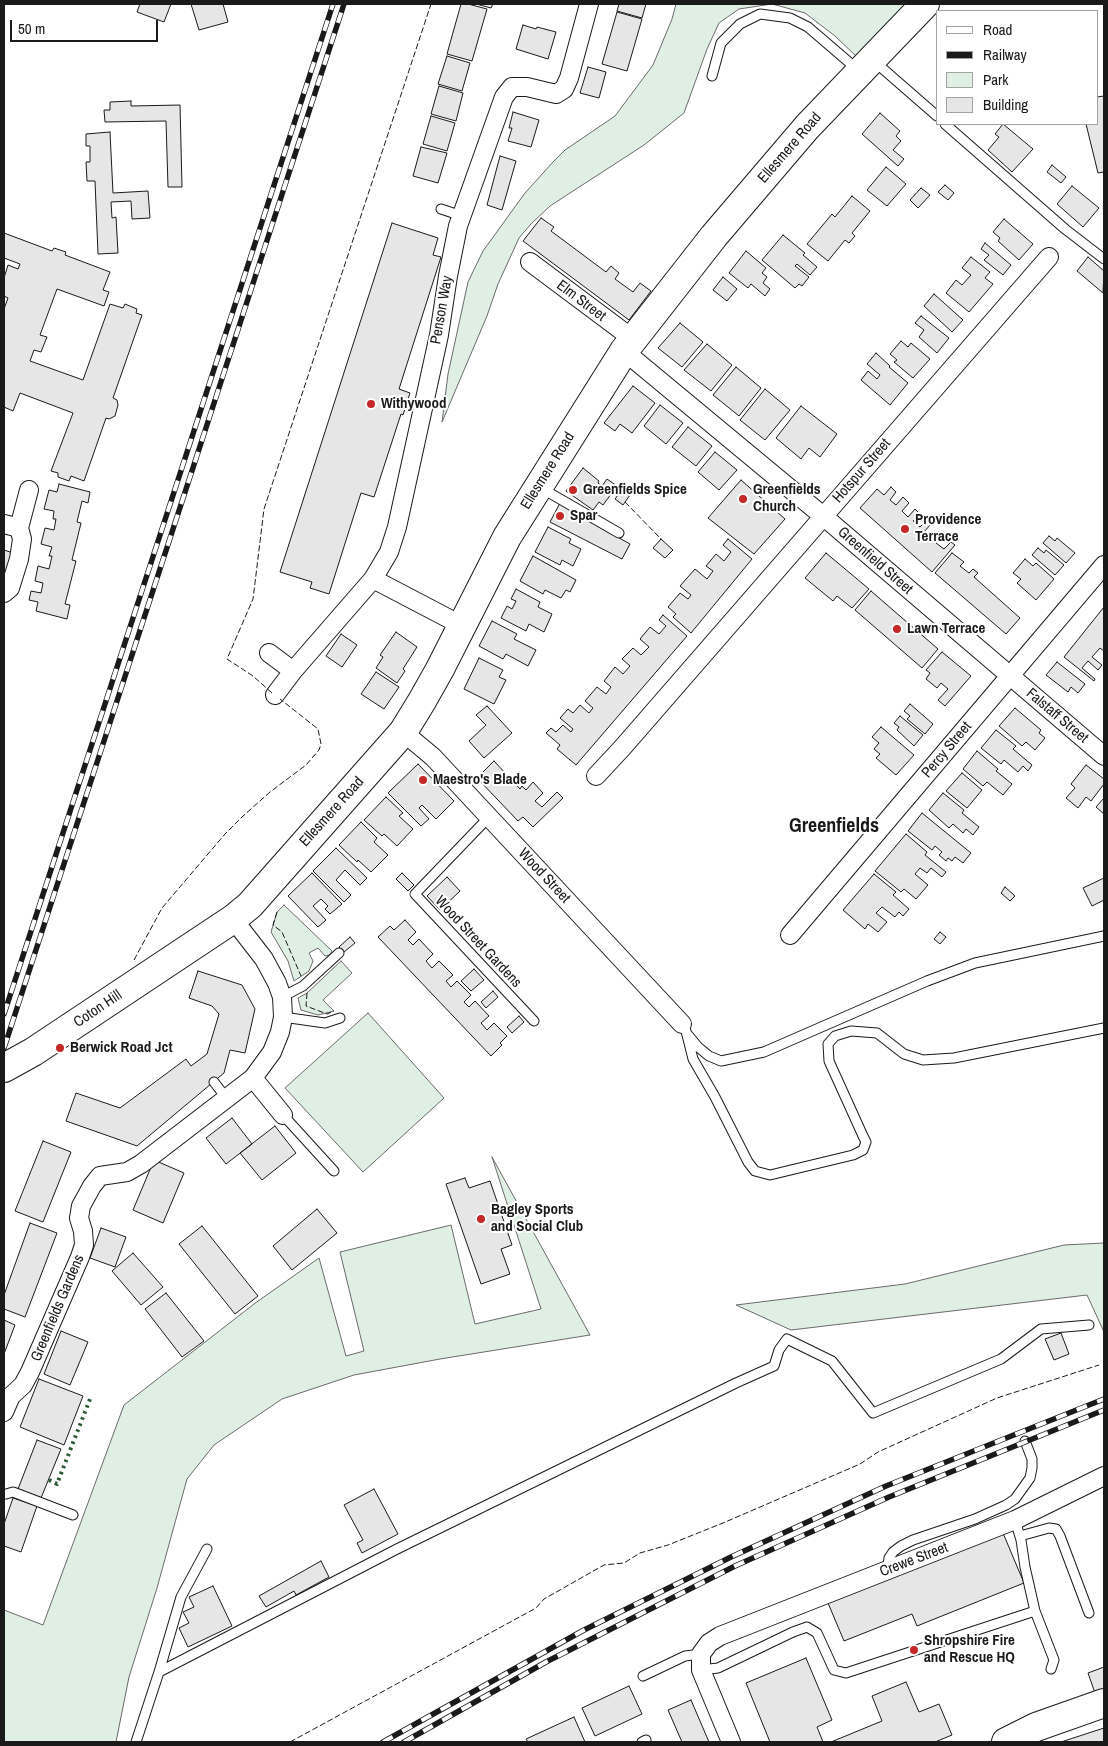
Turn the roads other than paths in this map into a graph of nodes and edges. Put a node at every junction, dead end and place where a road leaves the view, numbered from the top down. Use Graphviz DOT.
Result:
graph roads {
  1 [pos="589,4"];
  2 [pos="925,4"];
  3 [pos="866,66"];
  4 [pos="712,76"];
  5 [pos="936,115"];
  6 [pos="946,125"];
  7 [pos="441,209"];
  8 [pos="462,216"];
  9 [pos="1049,257"];
  10 [pos="1104,259"];
  11 [pos="530,262"];
  12 [pos="628,345"];
  13 [pos="538,487"];
  14 [pos="29,490"];
  15 [pos="823,516"];
  16 [pos="12,526"];
  17 [pos="619,533"];
  18 [pos="1104,565"];
  19 [pos="373,579"];
  20 [pos="4,593"];
  21 [pos="461,625"];
  22 [pos="269,653"];
  23 [pos="293,671"];
  24 [pos="1010,676"];
  25 [pos="275,695"];
  26 [pos="403,732"];
  27 [pos="1104,756"];
  28 [pos="596,776"];
  29 [pos="489,817"];
  30 [pos="232,919"];
  31 [pos="790,935"];
  32 [pos="1104,936"];
  33 [pos="190,946"];
  34 [pos="339,953"];
  35 [pos="282,997"];
  36 [pos="283,1017"];
  37 [pos="340,1018"];
  38 [pos="534,1021"];
  39 [pos="684,1027"];
  40 [pos="1104,1028"];
  41 [pos="4,1068"];
  42 [pos="253,1078"];
  43 [pos="214,1082"];
  44 [pos="227,1098"];
  45 [pos="283,1115"];
  46 [pos="334,1171"];
  47 [pos="1089,1325"];
  48 [pos="4,1412"];
  49 [pos="1025,1441"];
  50 [pos="1104,1476"];
  51 [pos="6,1494"];
  52 [pos="73,1515"];
  53 [pos="1018,1528"];
  54 [pos="207,1549"];
  55 [pos="889,1569"];
  56 [pos="1035,1612"];
  57 [pos="1089,1613"];
  58 [pos="701,1662"];
  59 [pos="1052,1669"];
  60 [pos="159,1672"];
  61 [pos="643,1676"];
  62 [pos="1104,1703"];
  63 [pos="136,1742"];
  64 [pos="731,1742"];
  65 [pos="1006,1742"];
  1 -- 8 [label="street, Penson Way"];
  2 -- 3 [label="main road, Ellesmere Road"];
  3 -- 4 [label="lane"];
  3 -- 5 [label="lane"];
  3 -- 12 [label="main road, Ellesmere Road"];
  6 -- 10 [label="lane"];
  7 -- 8 [label="lane"];
  8 -- 19 [label="street, Penson Way"];
  9 -- 15 [label="street, Hotspur Street"];
  11 -- 12 [label="street, Elm Street"];
  12 -- 13 [label="main road, Ellesmere Road"];
  12 -- 15 [label="street, Greenfield Street"];
  13 -- 17 [label="lane"];
  13 -- 21 [label="main road, Ellesmere Road"];
  14 -- 16 [label="street"];
  15 -- 24 [label="street, Greenfield Street"];
  15 -- 28 [label="street, Hotspur Street"];
  16 -- 20 [label="street"];
  18 -- 24 [label="street, Percy Street"];
  19 -- 21 [label="street"];
  19 -- 23 [label="street, Penson Way"];
  21 -- 26 [label="main road, Ellesmere Road"];
  22 -- 23 [label="street"];
  23 -- 25 [label="street, Penson Way"];
  24 -- 27 [label="street, Falstaff Street"];
  24 -- 31 [label="street, Percy Street"];
  26 -- 29 [label="street, Wood Street"];
  26 -- 30 [label="main road, Ellesmere Road"];
  29 -- 38 [label="lane, Wood Street Gardens"];
  29 -- 39 [label="street, Wood Street"];
  30 -- 33 [label="main road, Ellesmere Road"];
  30 -- 35 [label="street, Greenfields Gardens"];
  32 -- 39 [label="lane"];
  33 -- 41 [label="main road, Coton Hill"];
  34 -- 35 [label="lane"];
  35 -- 36 [label="street, Greenfields Gardens"];
  36 -- 37 [label="lane"];
  36 -- 42 [label="street, Greenfields Gardens"];
  39 -- 40 [label="lane"];
  42 -- 44 [label="street, Greenfields Gardens"];
  42 -- 45 [label="street"];
  43 -- 44 [label="lane"];
  44 -- 48 [label="street, Greenfields Gardens"];
  45 -- 46 [label="lane"];
  47 -- 60 [label="lane"];
  49 -- 55 [label="lane"];
  50 -- 53 [label="street, Crewe Street"];
  51 -- 52 [label="lane"];
  53 -- 55 [label="street, Crewe Street"];
  53 -- 56 [label="lane"];
  53 -- 57 [label="lane"];
  54 -- 60 [label="lane"];
  55 -- 58 [label="street, Crewe Street"];
  56 -- 58 [label="lane"];
  56 -- 59 [label="lane"];
  58 -- 61 [label="lane"];
  58 -- 64 [label="street"];
  60 -- 63 [label="lane"];
  62 -- 65 [label="main road"];
}
